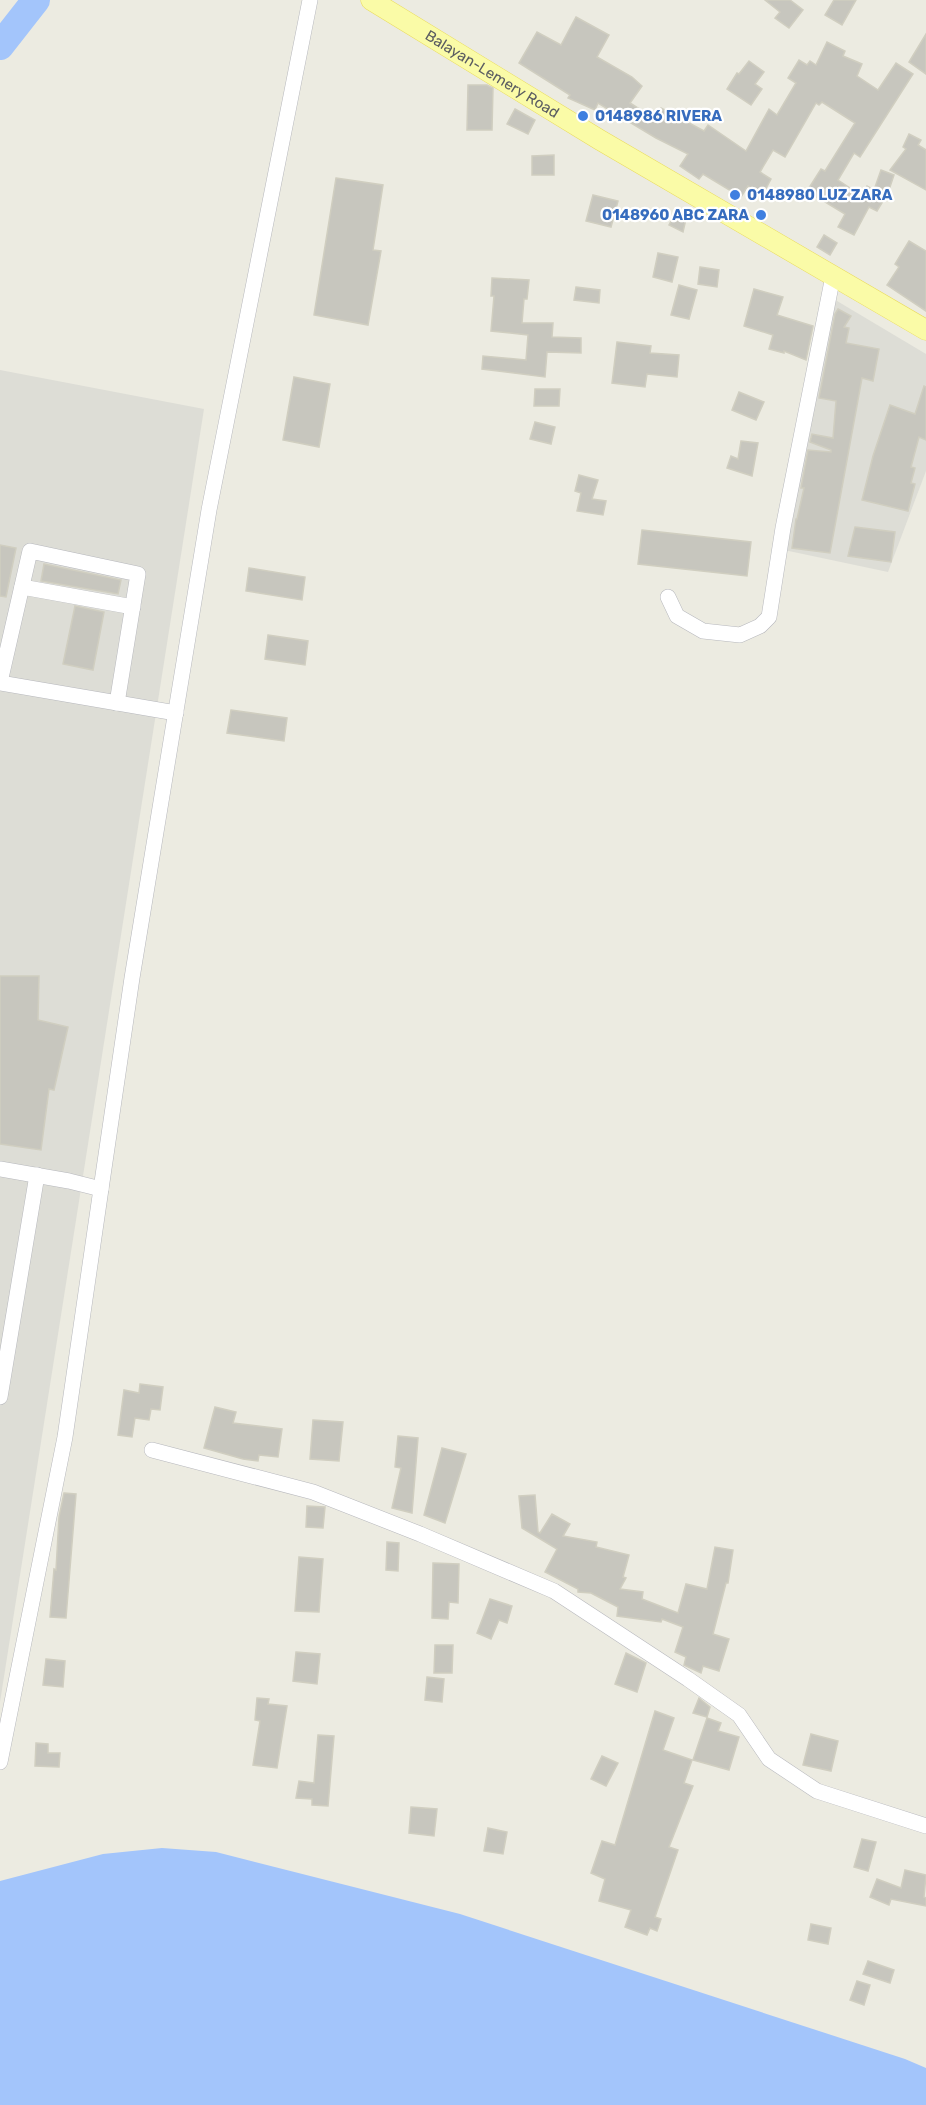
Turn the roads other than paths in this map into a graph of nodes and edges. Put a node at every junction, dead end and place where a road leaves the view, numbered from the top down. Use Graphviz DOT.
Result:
graph roads {
  1 [pos="310,0"];
  2 [pos="371,0"];
  3 [pos="833,276"];
  4 [pos="926,330"];
  5 [pos="22,587"];
  6 [pos="668,597"];
  7 [pos="133,607"];
  8 [pos="0,683"];
  9 [pos="117,703"];
  10 [pos="176,713"];
  11 [pos="0,1169"];
  12 [pos="37,1175"];
  13 [pos="101,1189"];
  14 [pos="0,1393"];
  15 [pos="152,1450"];
  16 [pos="0,1762"];
  17 [pos="926,1826"];
  1 -- 10 [label="street"];
  2 -- 3 [label="main road, Balayan-Lemery Road"];
  3 -- 4 [label="main road, Balayan-Lemery Road"];
  3 -- 6 [label="street"];
  5 -- 7 [label="street"];
  5 -- 7 [label="street"];
  5 -- 8 [label="street"];
  7 -- 9 [label="street"];
  8 -- 9 [label="street"];
  9 -- 10 [label="street"];
  10 -- 13 [label="street"];
  11 -- 12 [label="street"];
  12 -- 13 [label="street"];
  12 -- 14 [label="street"];
  13 -- 16 [label="street"];
  15 -- 17 [label="street"];
}
